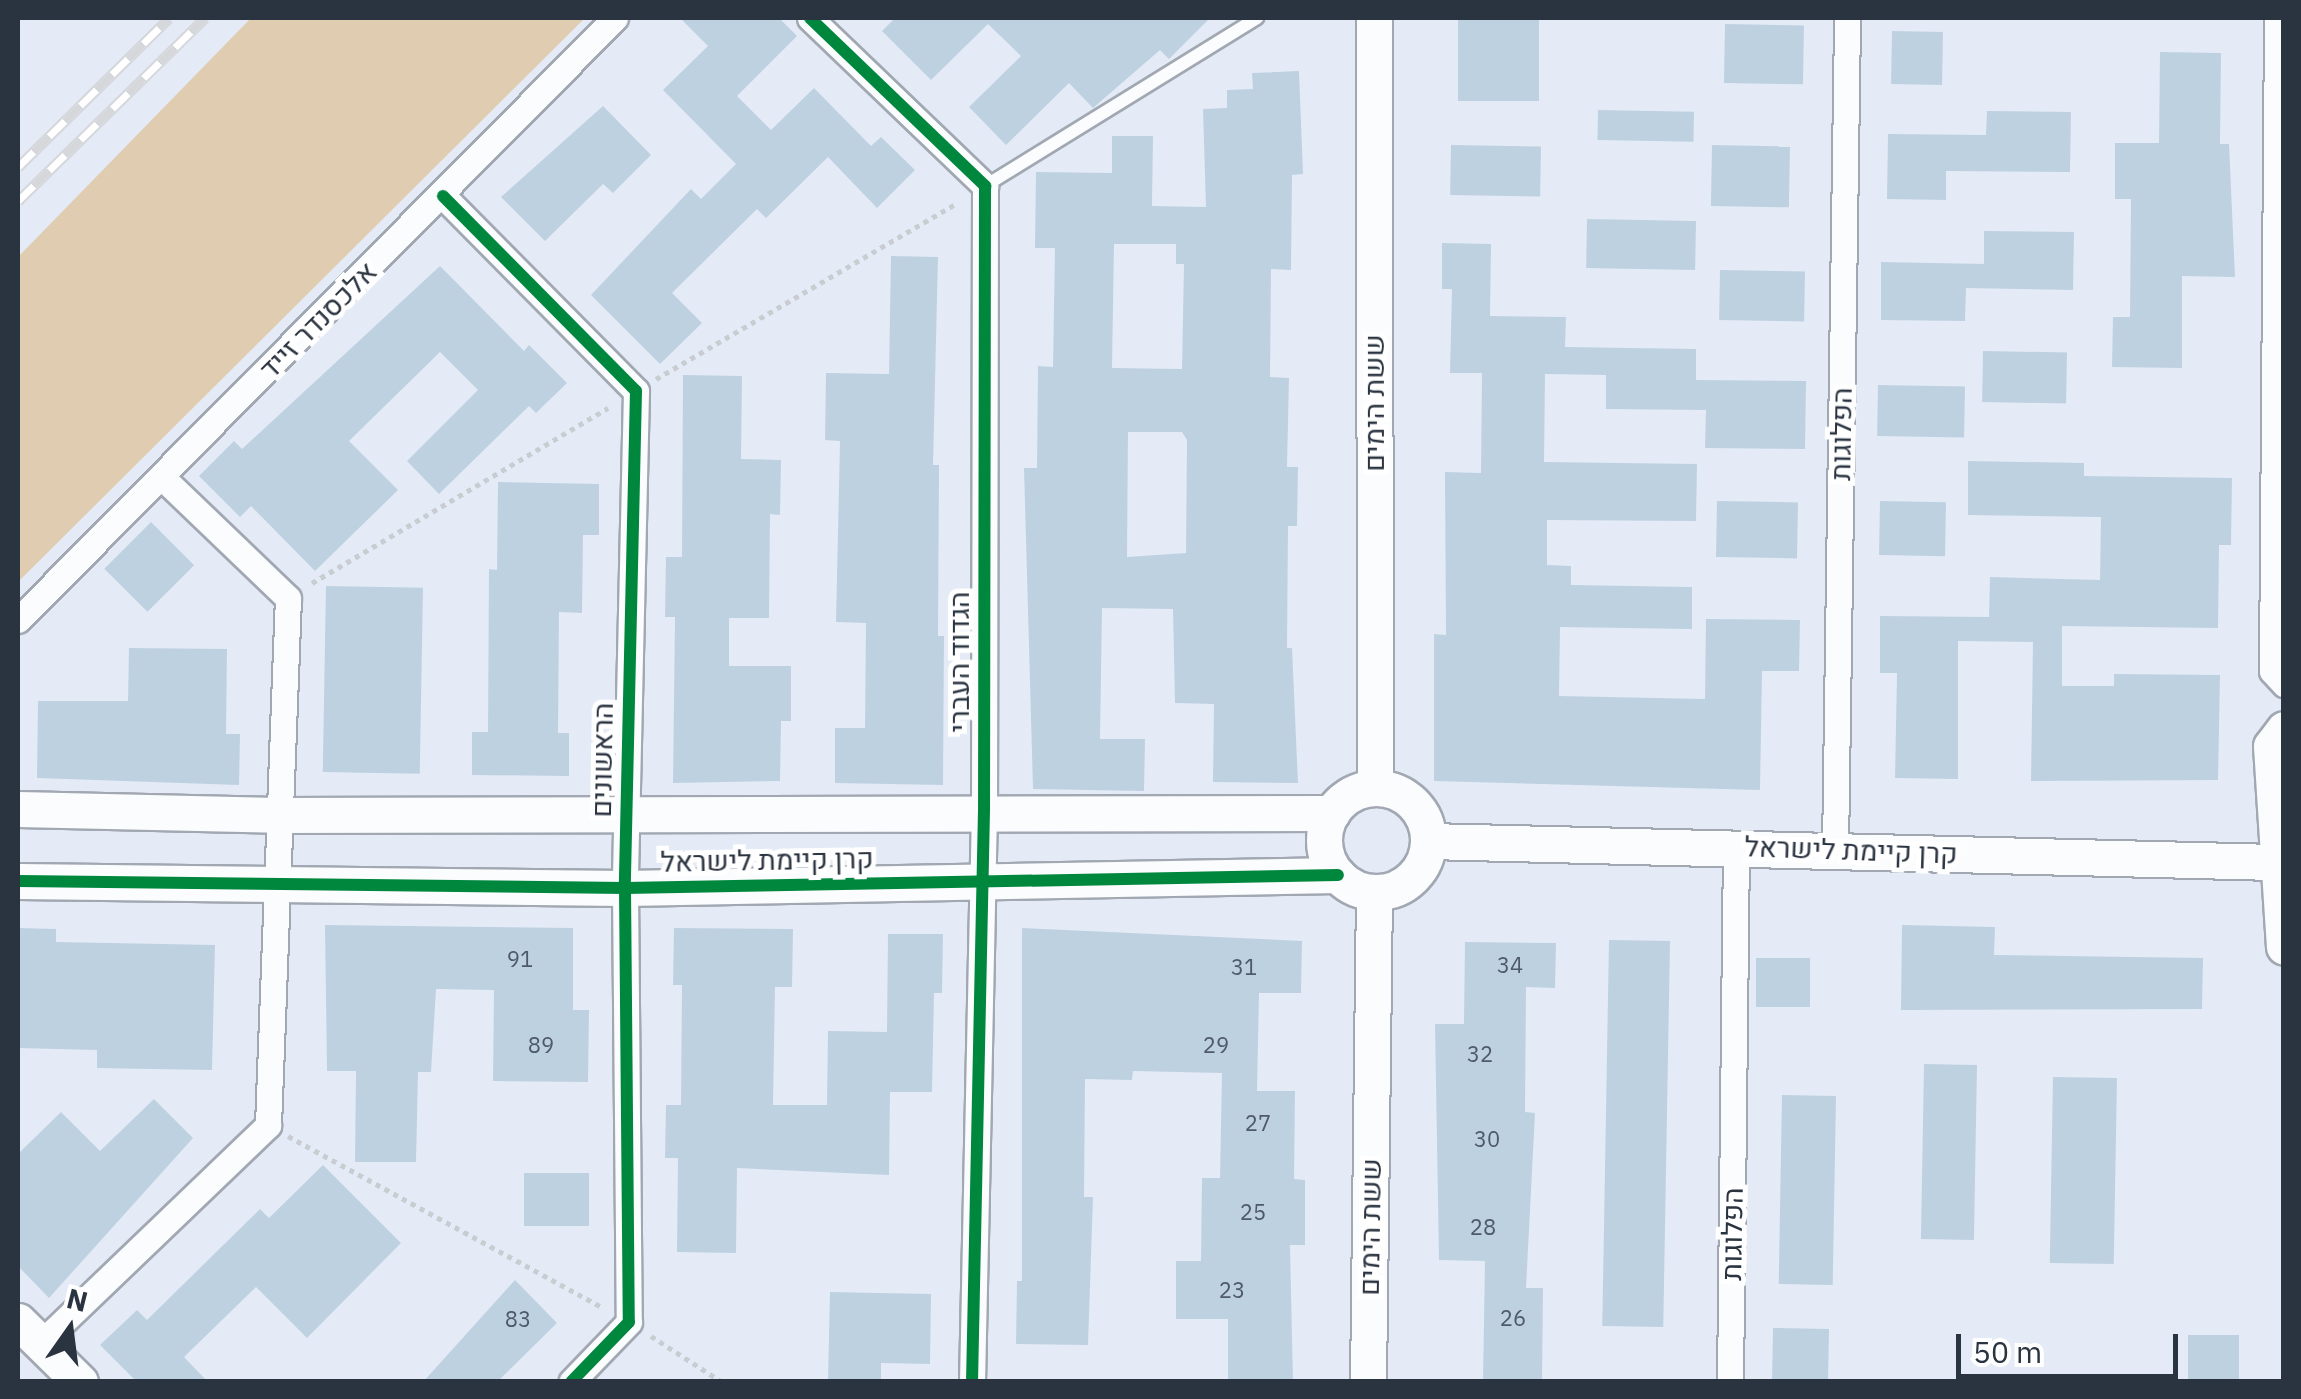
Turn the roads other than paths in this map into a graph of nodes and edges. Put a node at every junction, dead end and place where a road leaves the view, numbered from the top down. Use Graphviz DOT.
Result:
graph roads {
  1 [pos="616,18"];
  2 [pos="810,18"];
  3 [pos="1257,18"];
  4 [pos="1374,18"];
  5 [pos="1847,18"];
  6 [pos="2276,18"];
  7 [pos="985,186"];
  8 [pos="442,196"];
  9 [pos="162,477"];
  10 [pos="18,620"];
  11 [pos="2284,684"];
  12 [pos="2284,729"];
  13 [pos="1375,788"];
  14 [pos="18,809"];
  15 [pos="984,810"];
  16 [pos="626,812"];
  17 [pos="1332,813"];
  18 [pos="277,815"];
  19 [pos="1428,840"];
  20 [pos="1736,847"];
  21 [pos="1835,850"];
  22 [pos="2274,862"];
  23 [pos="1338,875"];
  24 [pos="18,881"];
  25 [pos="982,882"];
  26 [pos="276,888"];
  27 [pos="624,888"];
  28 [pos="1374,892"];
  29 [pos="2284,947"];
  30 [pos="29,1332"];
  31 [pos="80,1382"];
  32 [pos="572,1382"];
  33 [pos="972,1382"];
  34 [pos="1368,1382"];
  35 [pos="1730,1382"];
  1 -- 8 [label="street, אלכסנדר זייד"];
  2 -- 7 [label="street"];
  3 -- 7 [label="lane"];
  4 -- 13 [label="street, ששת הימים"];
  5 -- 21 [label="street, הפלוגות"];
  6 -- 11 [label="street"];
  7 -- 15 [label="street, הגדוד העברי"];
  8 -- 9 [label="street, אלכסנדר זייד"];
  8 -- 16 [label="street, הראשונים"];
  9 -- 10 [label="street, אלכסנדר זייד"];
  9 -- 18 [label="street"];
  12 -- 22 [label="street"];
  13 -- 17 [label="street"];
  13 -- 19 [label="street"];
  14 -- 18 [label="street, קרן קיימת לישראל"];
  15 -- 16 [label="street, קרן קיימת לישראל"];
  15 -- 17 [label="street, קרן קיימת לישראל"];
  15 -- 25 [label="street, הגדוד העברי"];
  16 -- 18 [label="street, קרן קיימת לישראל"];
  16 -- 27 [label="street, הראשונים"];
  17 -- 23 [label="street"];
  18 -- 26 [label="street"];
  19 -- 20 [label="street, קרן קיימת לישראל"];
  19 -- 28 [label="street"];
  20 -- 21 [label="street, קרן קיימת לישראל"];
  20 -- 35 [label="street, הפלוגות"];
  21 -- 22 [label="street, קרן קיימת לישראל"];
  22 -- 29 [label="street"];
  23 -- 25 [label="street, קרן קיימת לישראל"];
  23 -- 28 [label="street"];
  24 -- 26 [label="street, קרן קיימת לישראל"];
  25 -- 27 [label="street, קרן קיימת לישראל"];
  25 -- 33 [label="street, הגדוד העברי"];
  26 -- 27 [label="street, קרן קיימת לישראל"];
  26 -- 30 [label="street"];
  27 -- 32 [label="street, הראשונים"];
  28 -- 34 [label="street, ששת הימים"];
  30 -- 31 [label="street"];
}
